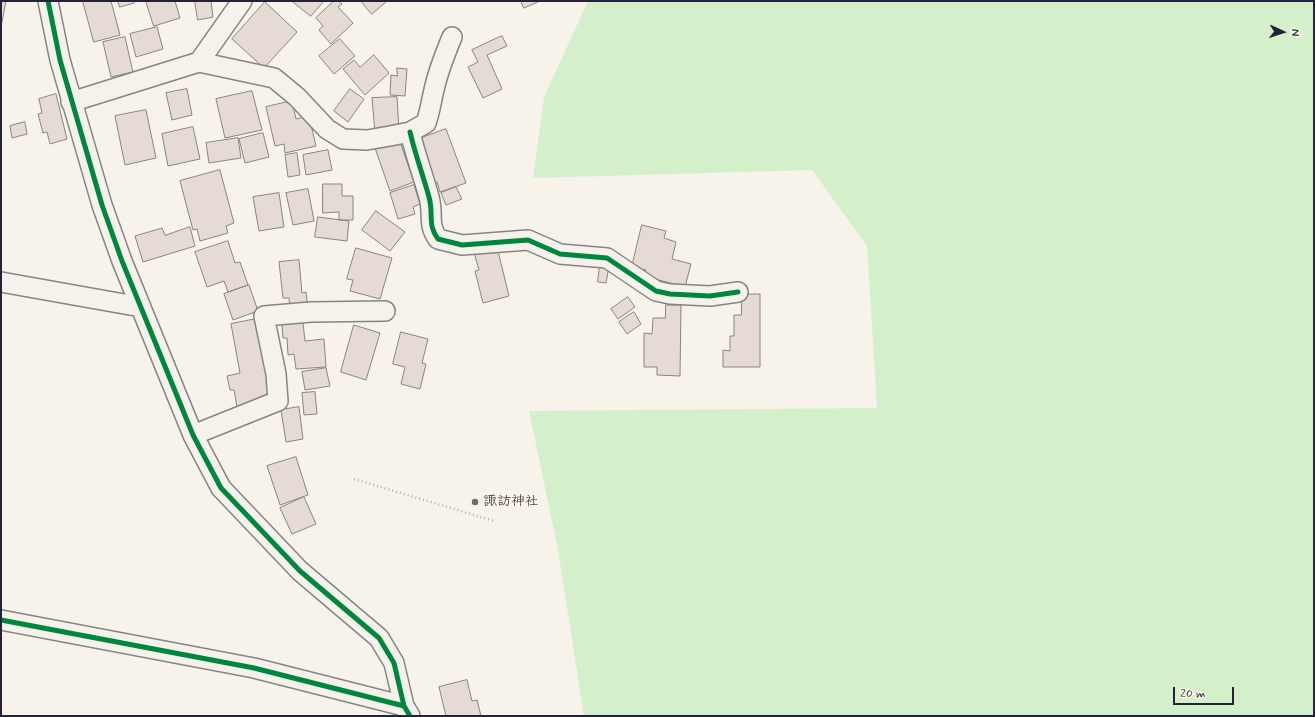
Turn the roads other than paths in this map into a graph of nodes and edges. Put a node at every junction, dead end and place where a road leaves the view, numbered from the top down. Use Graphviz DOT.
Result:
graph roads {
  1 [pos="48,1"];
  2 [pos="242,1"];
  3 [pos="452,37"];
  4 [pos="199,62"];
  5 [pos="71,102"];
  6 [pos="410,132"];
  7 [pos="1,282"];
  8 [pos="738,292"];
  9 [pos="141,307"];
  10 [pos="385,311"];
  11 [pos="193,435"];
  12 [pos="1,620"];
  13 [pos="407,711"];
  1 -- 5 [label="street"];
  2 -- 4 [label="street"];
  3 -- 6 [label="street"];
  4 -- 5 [label="street"];
  4 -- 6 [label="street"];
  5 -- 9 [label="street"];
  6 -- 8 [label="street"];
  7 -- 9 [label="street"];
  9 -- 11 [label="street"];
  10 -- 11 [label="street"];
  11 -- 13 [label="street"];
  12 -- 13 [label="street"];
}
